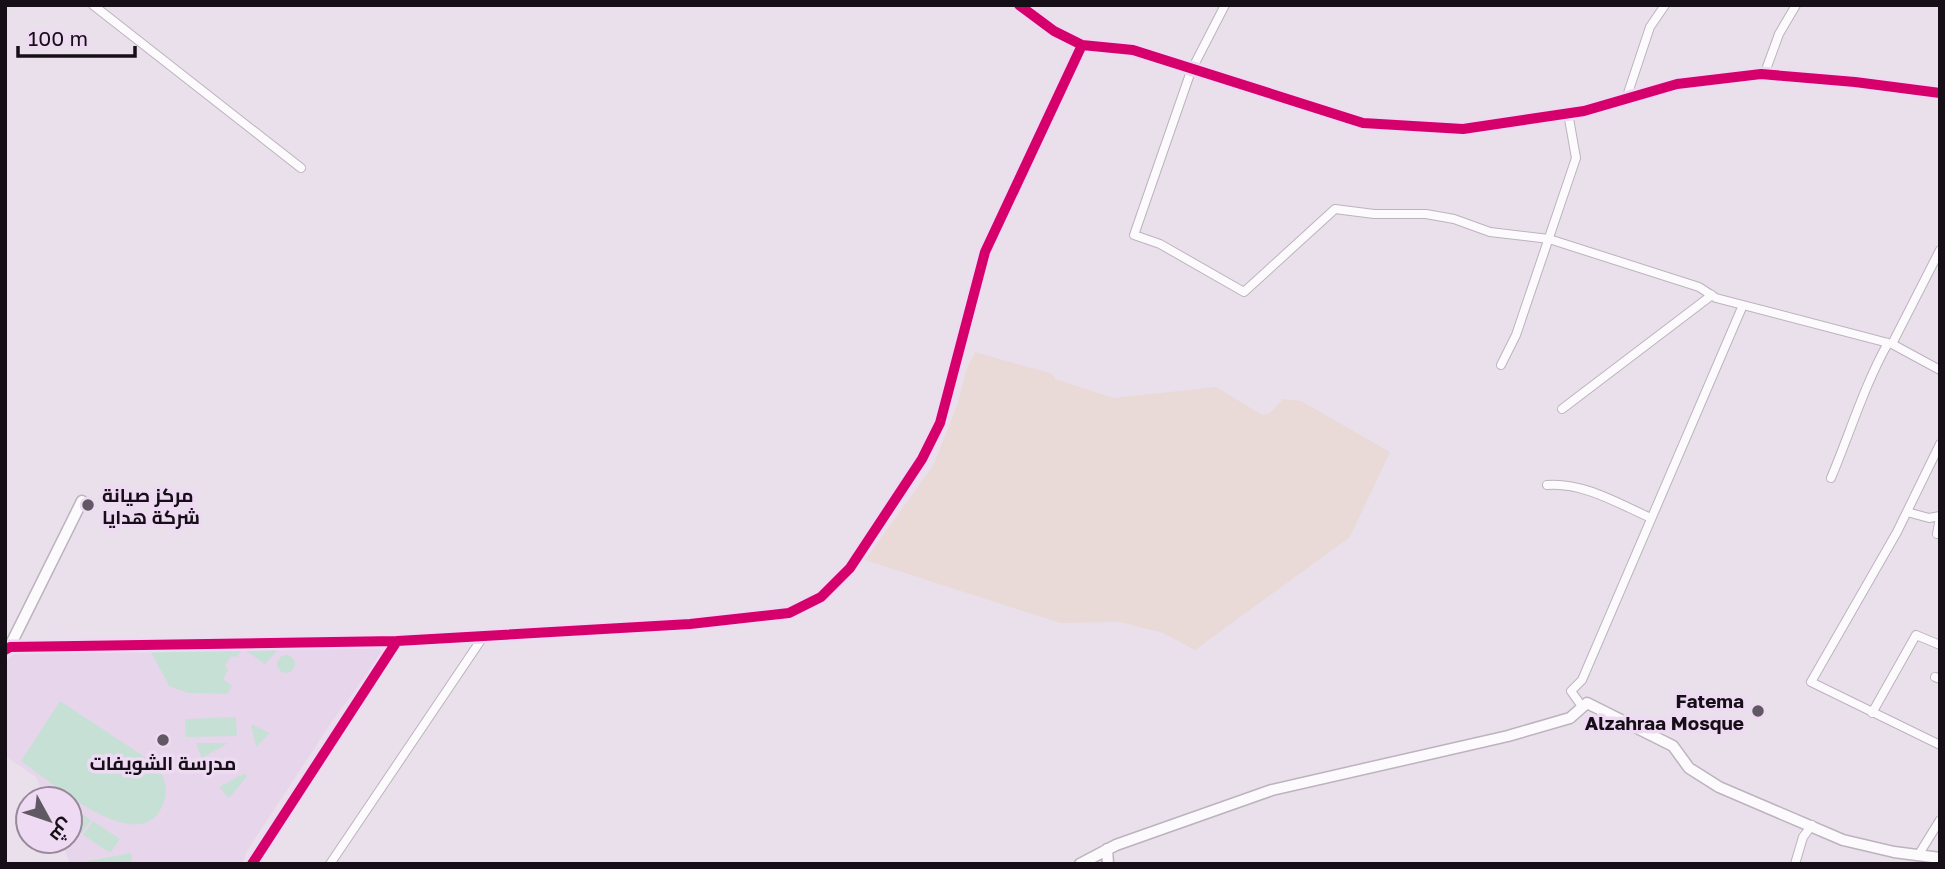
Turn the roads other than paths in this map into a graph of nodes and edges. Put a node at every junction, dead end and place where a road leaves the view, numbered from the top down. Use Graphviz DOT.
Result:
graph roads {
  1 [pos="93,5"];
  2 [pos="1019,5"];
  3 [pos="1225,5"];
  4 [pos="1665,5"];
  5 [pos="1796,5"];
  6 [pos="1082,45"];
  7 [pos="1191,71"];
  8 [pos="1764,75"];
  9 [pos="1940,93"];
  10 [pos="1626,99"];
  11 [pos="1568,113"];
  12 [pos="302,168"];
  13 [pos="1549,239"];
  14 [pos="1940,250"];
  15 [pos="1712,295"];
  16 [pos="1743,305"];
  17 [pos="1890,344"];
  18 [pos="1501,365"];
  19 [pos="1940,370"];
  20 [pos="1562,409"];
  21 [pos="1940,444"];
  22 [pos="1831,478"];
  23 [pos="1547,485"];
  24 [pos="82,501"];
  25 [pos="1907,512"];
  26 [pos="1940,516"];
  27 [pos="1651,518"];
  28 [pos="1937,534"];
  29 [pos="485,634"];
  30 [pos="397,641"];
  31 [pos="1940,645"];
  32 [pos="7,650"];
  33 [pos="1581,705"];
  34 [pos="1871,713"];
  35 [pos="1940,745"];
  36 [pos="1940,820"];
  37 [pos="1812,825"];
  38 [pos="1107,849"];
  39 [pos="1919,854"];
  40 [pos="1940,858"];
  41 [pos="252,864"];
  42 [pos="330,864"];
  43 [pos="1080,864"];
  44 [pos="1108,864"];
  45 [pos="1795,864"];
  1 -- 12 [label="street"];
  2 -- 6 [label="street"];
  3 -- 7 [label="street"];
  4 -- 10 [label="street"];
  5 -- 8 [label="street"];
  6 -- 7 [label="street"];
  6 -- 29 [label="street"];
  7 -- 11 [label="street"];
  7 -- 13 [label="street"];
  8 -- 9 [label="street"];
  8 -- 10 [label="street"];
  10 -- 11 [label="street"];
  11 -- 13 [label="street"];
  13 -- 15 [label="street"];
  13 -- 18 [label="street"];
  14 -- 17 [label="street"];
  15 -- 16 [label="street"];
  15 -- 20 [label="street"];
  16 -- 17 [label="street"];
  16 -- 27 [label="street"];
  17 -- 19 [label="street"];
  17 -- 22 [label="street"];
  21 -- 25 [label="street"];
  23 -- 27 [label="street"];
  24 -- 32 [label="street"];
  25 -- 26 [label="street"];
  25 -- 34 [label="street"];
  26 -- 28 [label="street"];
  27 -- 33 [label="street"];
  29 -- 30 [label="street"];
  29 -- 42 [label="street"];
  30 -- 32 [label="street"];
  30 -- 41 [label="street"];
  31 -- 34 [label="street"];
  33 -- 37 [label="street"];
  33 -- 38 [label="street"];
  34 -- 35 [label="street"];
  36 -- 39 [label="street"];
  37 -- 39 [label="street"];
  37 -- 45 [label="street"];
  38 -- 43 [label="street"];
  38 -- 44 [label="street"];
  39 -- 40 [label="street"];
}
